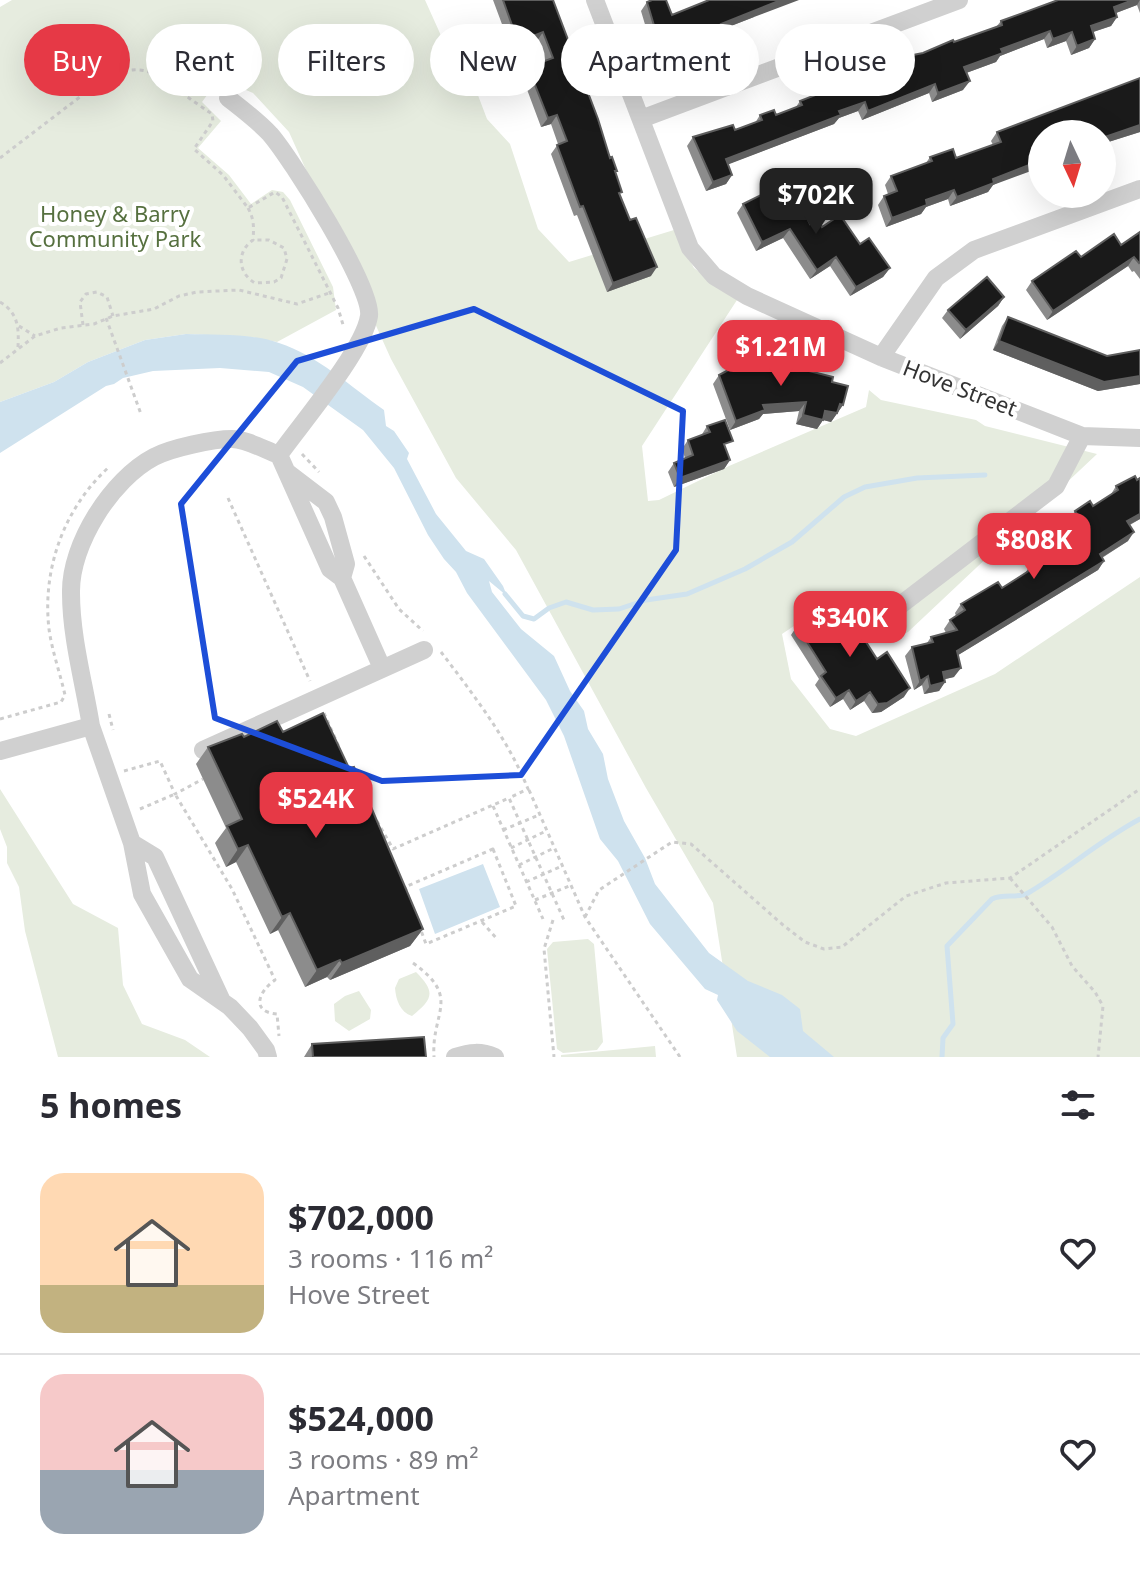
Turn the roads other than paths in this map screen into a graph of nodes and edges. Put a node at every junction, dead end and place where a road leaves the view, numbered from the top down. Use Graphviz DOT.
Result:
graph roads {
  1 [pos="595,0"];
  2 [pos="959,0"];
  3 [pos="228,98"];
  4 [pos="641,119"];
  5 [pos="1140,189"];
  6 [pos="881,357"];
  7 [pos="1082,436"];
  8 [pos="1140,438"];
  9 [pos="284,456"];
  10 [pos="890,613"];
  11 [pos="429,644"];
  12 [pos="382,668"];
  13 [pos="91,726"];
  14 [pos="203,750"];
  15 [pos="0,751"];
  16 [pos="132,843"];
  17 [pos="222,1001"];
  18 [pos="268,1057"];
  19 [pos="455,1057"];
  20 [pos="495,1057"];
  1 -- 4 [label="street, Hove Street"];
  2 -- 4 [label="street"];
  3 -- 9 [label="street"];
  4 -- 6 [label="street, Hove Street"];
  5 -- 6 [label="street"];
  6 -- 7 [label="street, Hove Street"];
  7 -- 8 [label="street, Hove Street"];
  7 -- 10 [label="street"];
  9 -- 12 [label="street"];
  9 -- 13 [label="street"];
  11 -- 12 [label="street"];
  12 -- 14 [label="street"];
  13 -- 15 [label="street"];
  13 -- 16 [label="street"];
  16 -- 17 [label="street"];
  16 -- 17 [label="street"];
  17 -- 18 [label="street"];
  19 -- 20 [label="street"];
}
